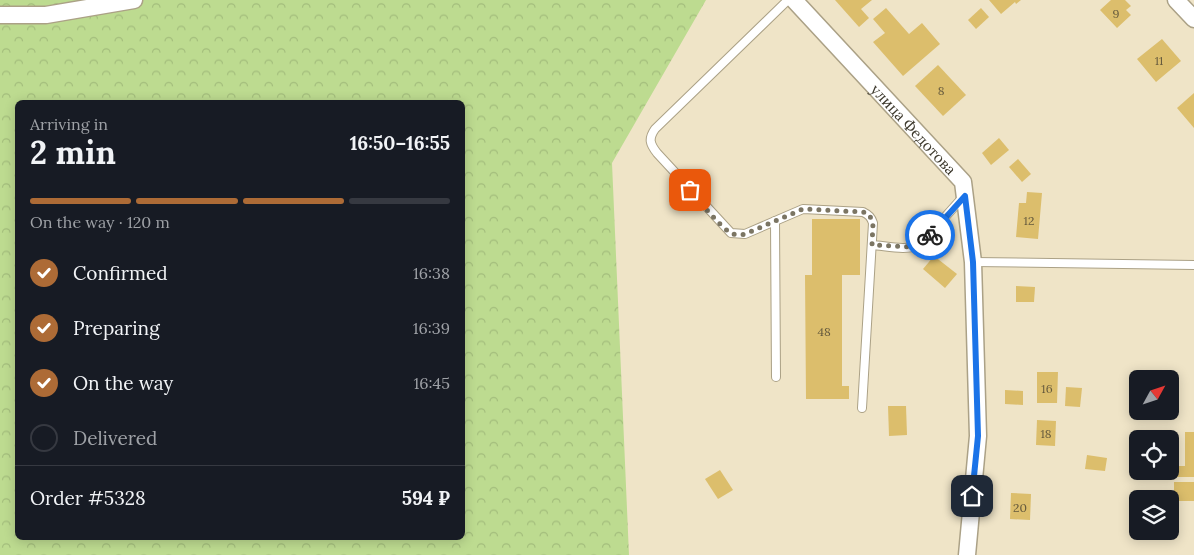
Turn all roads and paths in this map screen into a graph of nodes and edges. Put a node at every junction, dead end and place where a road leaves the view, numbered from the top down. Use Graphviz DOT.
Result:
graph roads {
  1 [pos="134,0"];
  2 [pos="788,0"];
  3 [pos="794,0"];
  4 [pos="1176,0"];
  5 [pos="0,15"];
  6 [pos="1194,19"];
  7 [pos="965,196"];
  8 [pos="775,221"];
  9 [pos="872,245"];
  10 [pos="973,262"];
  11 [pos="1194,265"];
  12 [pos="776,377"];
  13 [pos="862,408"];
  14 [pos="967,555"];
  1 -- 5 [label="street"];
  2 -- 8 [label="lane"];
  3 -- 7 [label="street, улица Федотова"];
  4 -- 6 [label="street"];
  7 -- 9 [label="lane"];
  7 -- 10 [label="street, улица Федотова"];
  8 -- 9 [label="lane"];
  8 -- 12 [label="lane"];
  9 -- 13 [label="lane"];
  10 -- 11 [label="lane"];
  10 -- 14 [label="street, улица Федотова"];
}
